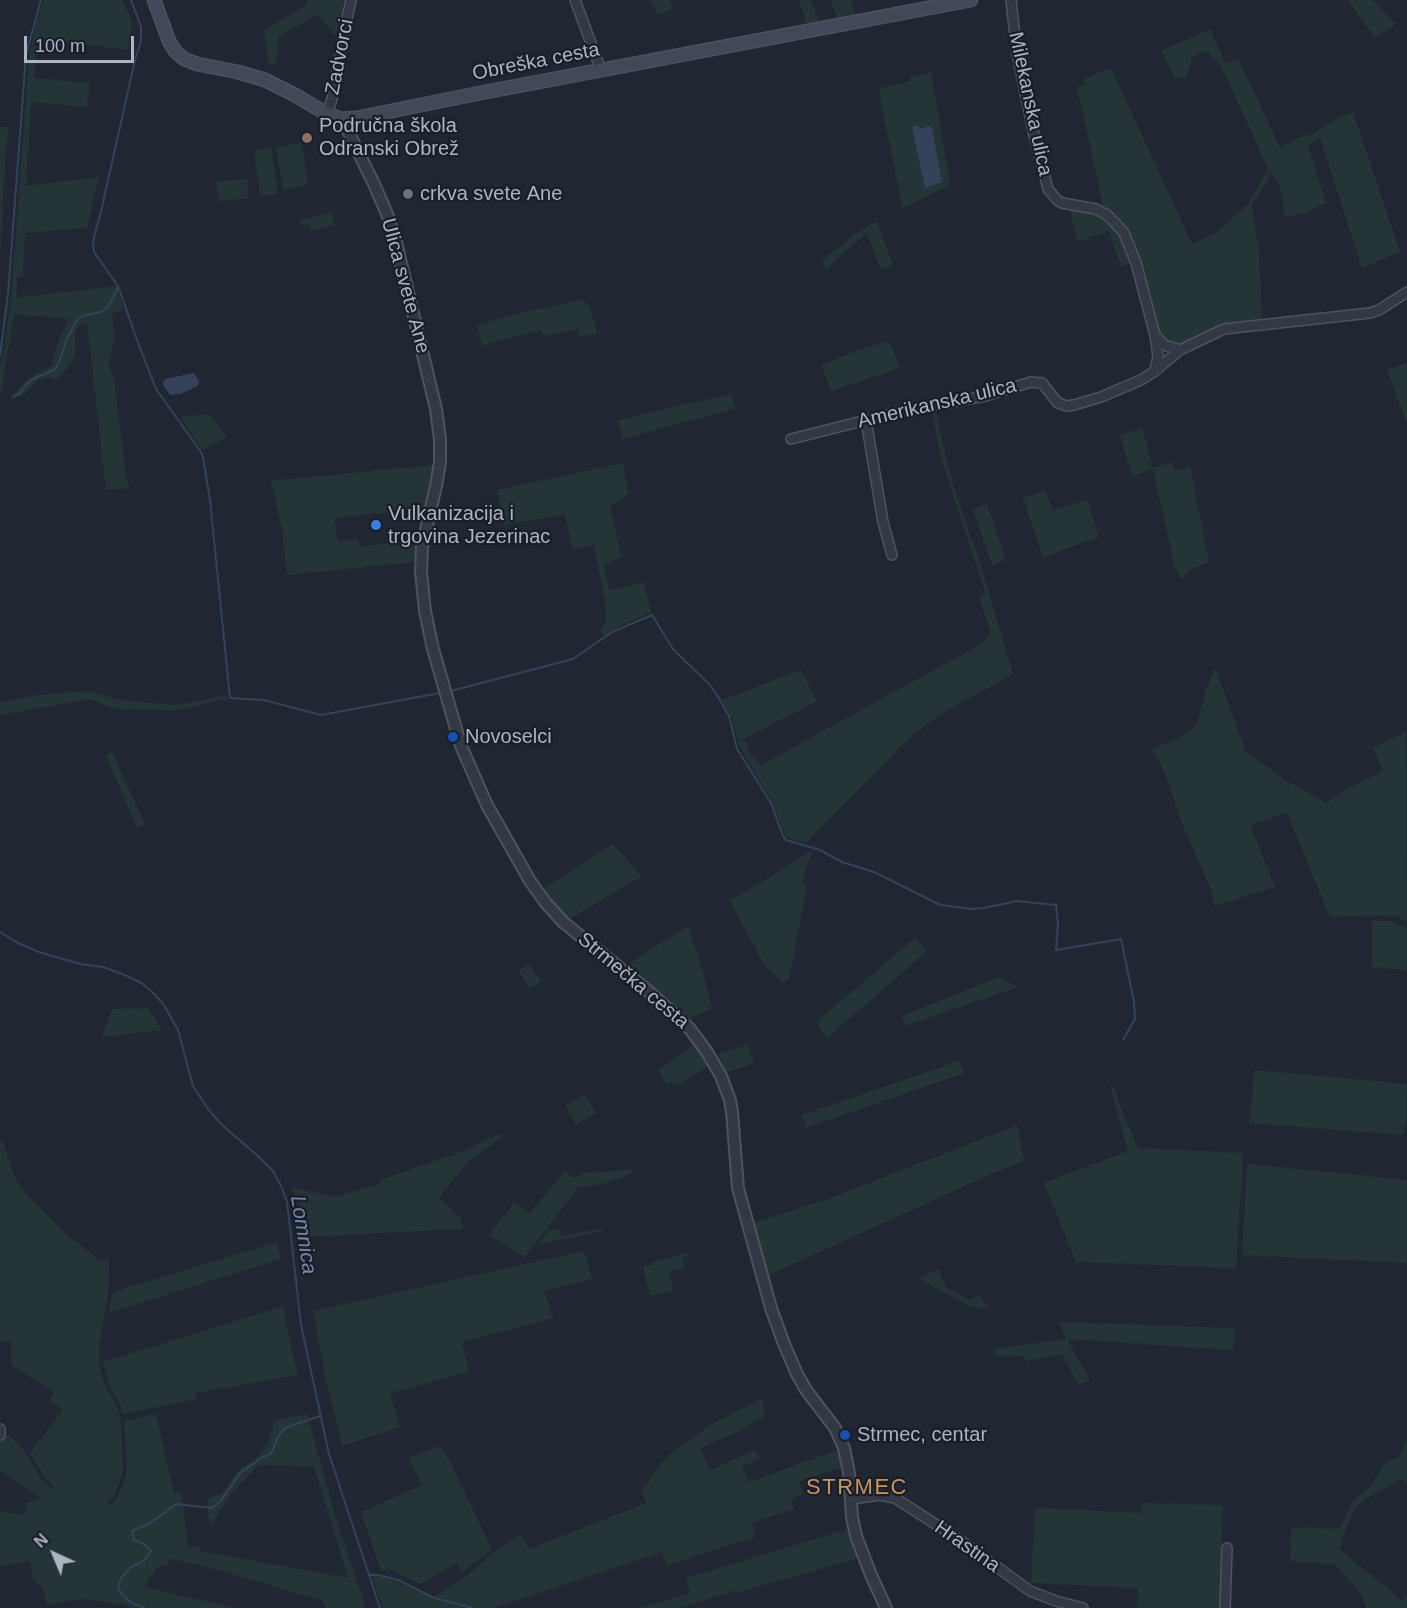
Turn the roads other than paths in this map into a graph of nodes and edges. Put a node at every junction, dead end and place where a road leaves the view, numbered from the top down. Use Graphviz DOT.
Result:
graph roads {
  1 [pos="154,0"];
  2 [pos="351,0"];
  3 [pos="575,0"];
  4 [pos="971,0"];
  5 [pos="1011,0"];
  6 [pos="602,69"];
  7 [pos="327,114"];
  8 [pos="342,119"];
  9 [pos="1407,292"];
  10 [pos="1155,335"];
  11 [pos="1180,350"];
  12 [pos="1155,371"];
  13 [pos="866,420"];
  14 [pos="791,439"];
  15 [pos="440,462"];
  16 [pos="892,555"];
  17 [pos="0,1429"];
  18 [pos="0,1435"];
  19 [pos="850,1499"];
  20 [pos="1227,1548"];
  21 [pos="886,1608"];
  22 [pos="1083,1608"];
  23 [pos="1225,1608"];
  1 -- 7 [label="main road, Obreška cesta"];
  2 -- 7 [label="street, Zadvorci"];
  3 -- 6 [label="street"];
  4 -- 6 [label="main road, Obreška cesta"];
  5 -- 10 [label="street, Milekanska ulica"];
  6 -- 8 [label="main road, Obreška cesta"];
  7 -- 8 [label="main road, Obreška cesta"];
  8 -- 15 [label="street, Ulica svete Ane"];
  9 -- 11 [label="street, Amerikanska ulica"];
  10 -- 11 [label="street"];
  10 -- 12 [label="street, Milekanska ulica"];
  11 -- 12 [label="street, Amerikanska ulica"];
  12 -- 13 [label="street, Amerikanska ulica"];
  13 -- 14 [label="street, Amerikanska ulica"];
  13 -- 16 [label="street"];
  15 -- 19 [label="street, Strmečka cesta"];
  17 -- 18 [label="street"];
  19 -- 21 [label="street, Strmečka cesta"];
  19 -- 22 [label="street, Hrastina"];
  20 -- 23 [label="street"];
}
